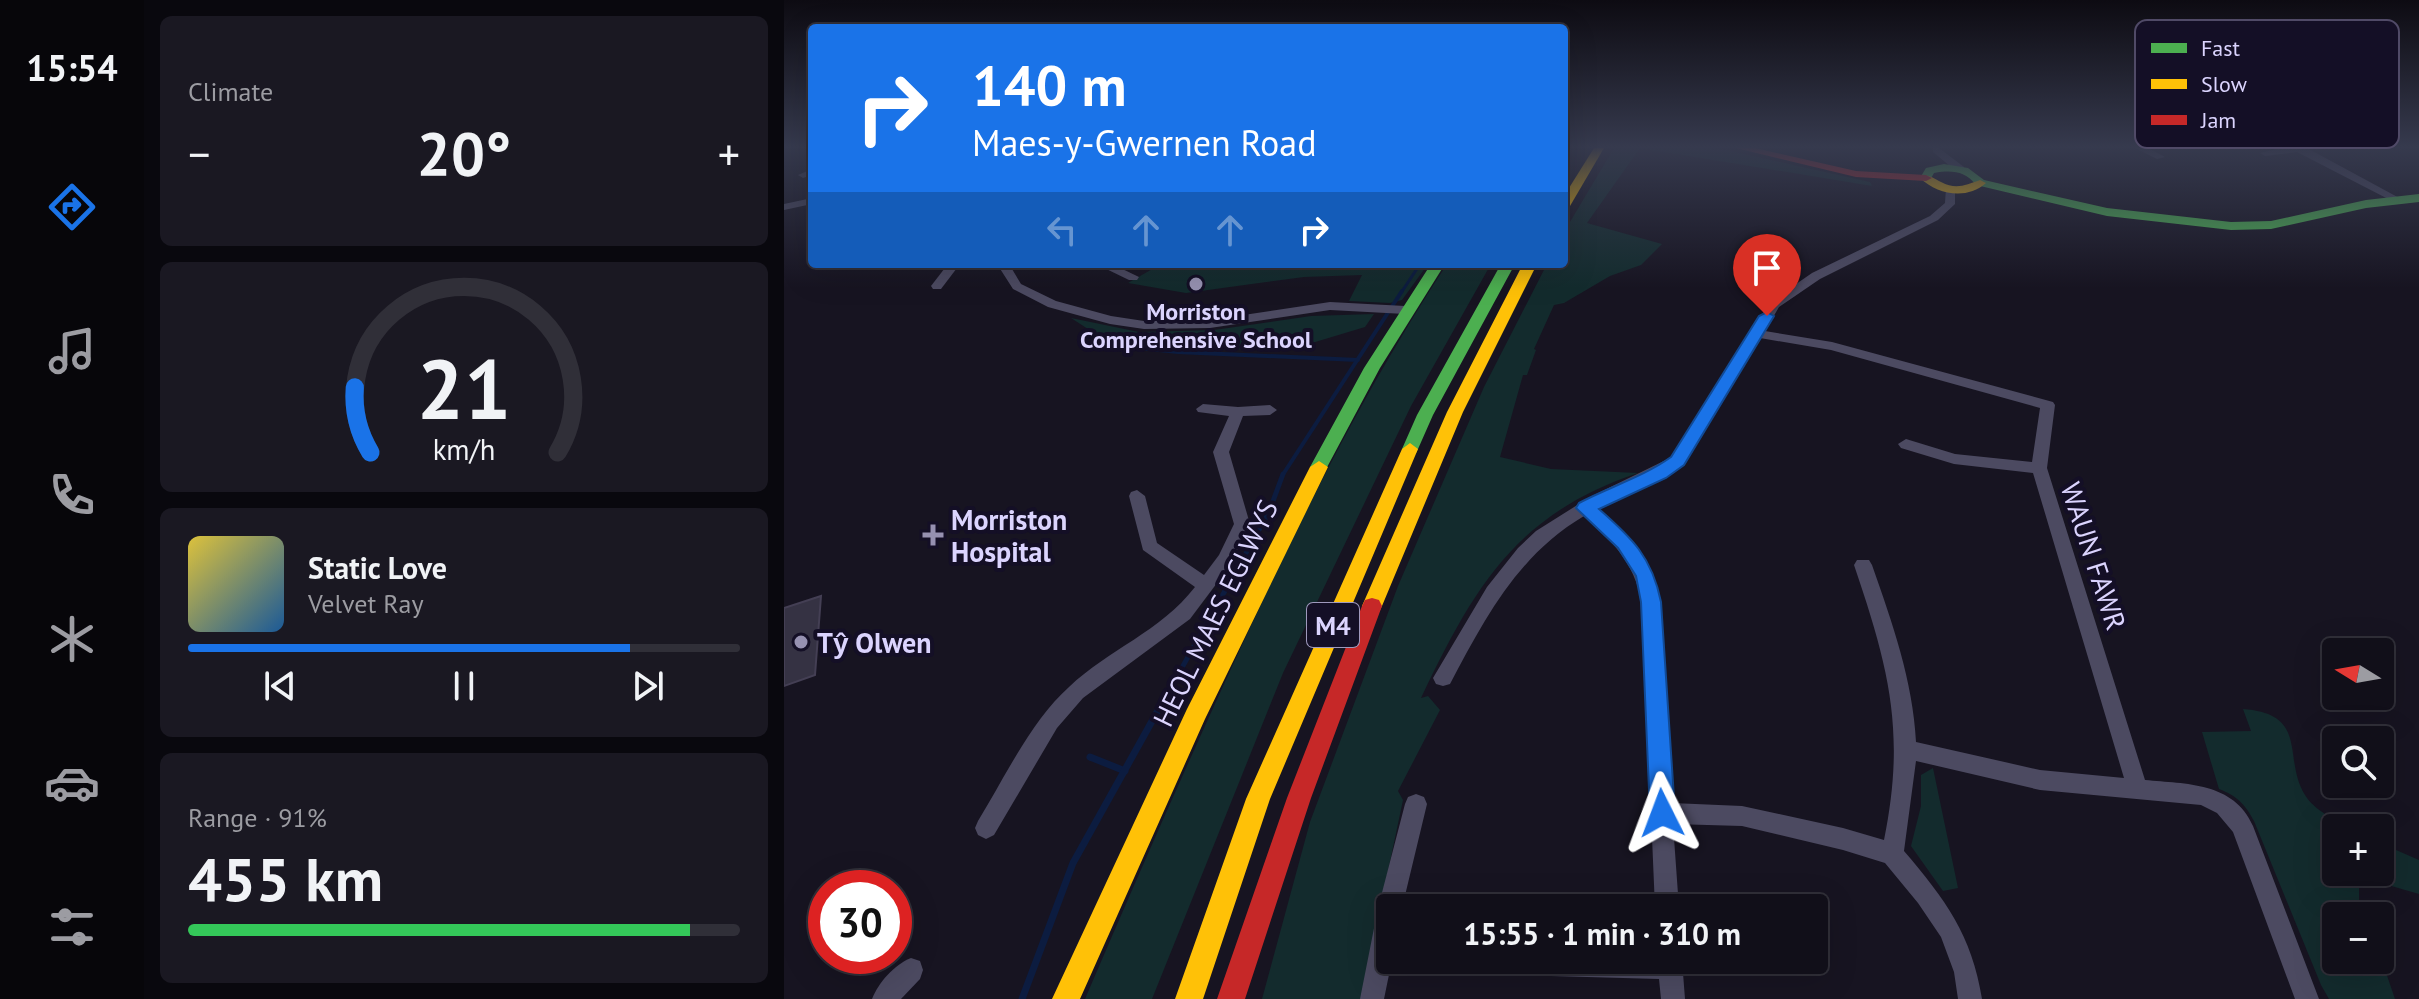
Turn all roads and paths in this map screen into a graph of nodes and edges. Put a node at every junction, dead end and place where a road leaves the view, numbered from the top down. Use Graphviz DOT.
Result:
graph roads {
  1 [pos="1950,195"];
  2 [pos="2031,195"];
  3 [pos="2388,195"];
  4 [pos="2419,198"];
  5 [pos="2398,200"];
  6 [pos="808,202"];
  7 [pos="784,207"];
  8 [pos="951,268"];
  9 [pos="1006,268"];
  10 [pos="1112,268"];
  11 [pos="1435,268"];
  12 [pos="1506,268"];
  13 [pos="1528,268"];
  14 [pos="1133,277"];
  15 [pos="937,286"];
  16 [pos="1405,310"];
  17 [pos="1756,333"];
  18 [pos="1203,409"];
  19 [pos="1270,410"];
  20 [pos="1238,412"];
  21 [pos="1906,444"];
  22 [pos="2039,468"];
  23 [pos="1137,496"];
  24 [pos="1586,508"];
  25 [pos="1863,565"];
  26 [pos="1207,586"];
  27 [pos="1443,678"];
  28 [pos="1906,749"];
  29 [pos="2138,790"];
  30 [pos="1416,804"];
  31 [pos="1662,813"];
  32 [pos="986,828"];
  33 [pos="1892,854"];
  34 [pos="1394,894"];
  35 [pos="1666,894"];
  36 [pos="907,974"];
  37 [pos="1380,974"];
  38 [pos="1671,974"];
  39 [pos="884,999"];
  40 [pos="1066,999"];
  41 [pos="1189,999"];
  42 [pos="1231,999"];
  43 [pos="1372,999"];
  44 [pos="1673,999"];
  45 [pos="1970,999"];
  46 [pos="2307,999"];
  1 -- 17 [label="street"];
  2 -- 5 [label="main road"];
  3 -- 5 [label="street"];
  4 -- 5 [label="main road"];
  6 -- 7 [label="street"];
  8 -- 15 [label="street"];
  9 -- 16 [label="street"];
  10 -- 14 [label="street"];
  11 -- 16 [label="main road, HEOL MAES EGLWYS"];
  12 -- 41 [label="main road, M4"];
  13 -- 42 [label="main road, M4"];
  16 -- 40 [label="main road, HEOL MAES EGLWYS"];
  17 -- 22 [label="street"];
  17 -- 24 [label="street"];
  18 -- 20 [label="street"];
  19 -- 20 [label="street"];
  20 -- 26 [label="street"];
  21 -- 22 [label="street, WAUN FAWR"];
  22 -- 29 [label="street, WAUN FAWR"];
  23 -- 26 [label="street"];
  24 -- 27 [label="street"];
  24 -- 31 [label="street"];
  25 -- 28 [label="street"];
  26 -- 32 [label="street"];
  28 -- 29 [label="street"];
  28 -- 33 [label="street"];
  29 -- 46 [label="street"];
  30 -- 34 [label="street"];
  31 -- 33 [label="street"];
  31 -- 35 [label="street"];
  33 -- 45 [label="street"];
  36 -- 39 [label="street"];
  37 -- 43 [label="street"];
  38 -- 44 [label="street"];
}
